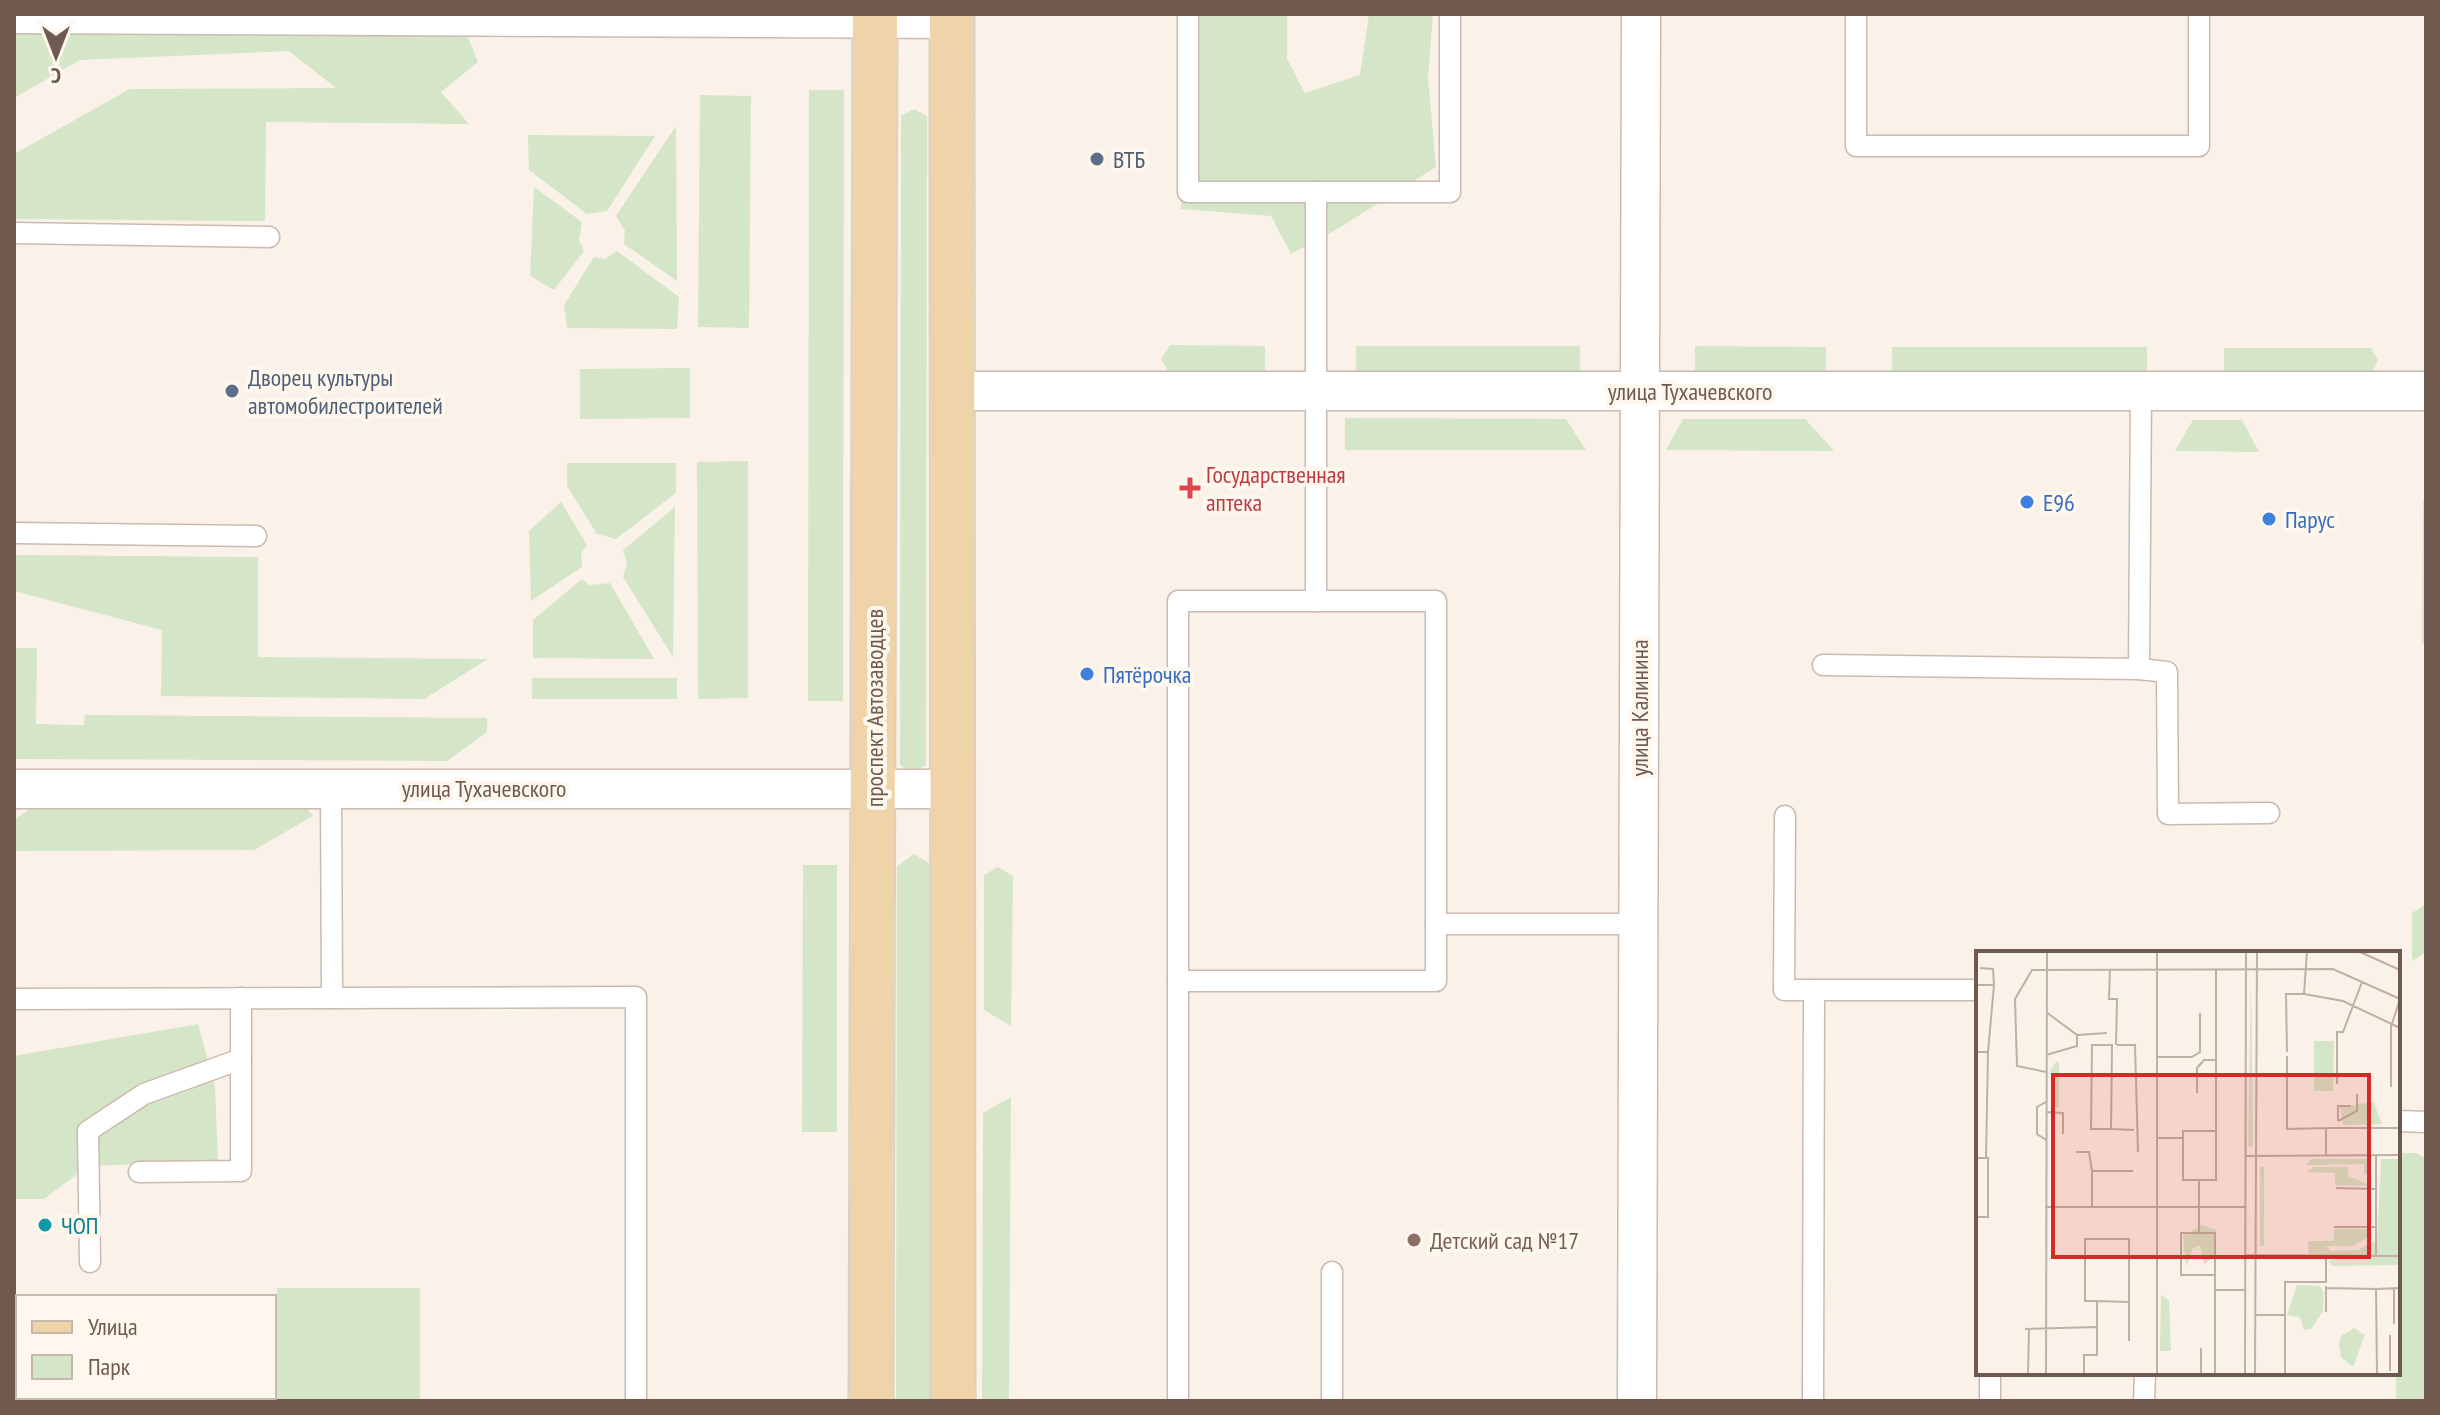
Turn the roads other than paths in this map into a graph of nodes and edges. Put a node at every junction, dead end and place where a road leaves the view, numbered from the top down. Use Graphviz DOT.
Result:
graph roads {
  1 [pos="14,14"];
  2 [pos="1188,14"];
  3 [pos="1450,14"];
  4 [pos="1641,14"];
  5 [pos="1856,14"];
  6 [pos="2199,14"];
  7 [pos="333,15"];
  8 [pos="875,16"];
  9 [pos="952,16"];
  10 [pos="1316,192"];
  11 [pos="14,233"];
  12 [pos="269,237"];
  13 [pos="953,391"];
  14 [pos="1316,391"];
  15 [pos="1640,391"];
  16 [pos="2141,391"];
  17 [pos="2426,391"];
  18 [pos="14,533"];
  19 [pos="256,536"];
  20 [pos="1316,601"];
  21 [pos="1823,665"];
  22 [pos="2139,669"];
  23 [pos="14,789"];
  24 [pos="331,789"];
  25 [pos="873,789"];
  26 [pos="954,789"];
  27 [pos="2269,813"];
  28 [pos="1785,816"];
  29 [pos="1436,924"];
  30 [pos="1639,924"];
  31 [pos="1178,981"];
  32 [pos="1814,990"];
  33 [pos="1976,990"];
  34 [pos="241,998"];
  35 [pos="332,998"];
  36 [pos="14,999"];
  37 [pos="241,1059"];
  38 [pos="2400,1121"];
  39 [pos="2426,1122"];
  40 [pos="139,1172"];
  41 [pos="90,1262"];
  42 [pos="1332,1272"];
  43 [pos="1990,1375"];
  44 [pos="2145,1375"];
  45 [pos="636,1401"];
  46 [pos="871,1401"];
  47 [pos="953,1401"];
  48 [pos="1178,1401"];
  49 [pos="1332,1401"];
  50 [pos="1637,1401"];
  51 [pos="1813,1401"];
  52 [pos="1990,1401"];
  53 [pos="2144,1401"];
  1 -- 7 [label="street"];
  2 -- 10 [label="lane"];
  3 -- 10 [label="lane"];
  4 -- 15 [label="street, улица Калинина"];
  5 -- 6 [label="lane"];
  7 -- 8 [label="street"];
  8 -- 9 [label="street"];
  8 -- 25 [label="main road, проспект Автозаводцев"];
  9 -- 13 [label="main road"];
  10 -- 14 [label="lane"];
  11 -- 12 [label="lane"];
  13 -- 14 [label="street, улица Тухачевского"];
  13 -- 26 [label="main road"];
  14 -- 15 [label="street, улица Тухачевского"];
  14 -- 20 [label="lane"];
  15 -- 16 [label="street, улица Тухачевского"];
  15 -- 30 [label="street, улица Калинина"];
  16 -- 17 [label="street, улица Тухачевского"];
  16 -- 22 [label="lane"];
  18 -- 19 [label="lane"];
  20 -- 29 [label="lane"];
  20 -- 31 [label="lane"];
  21 -- 22 [label="lane"];
  22 -- 27 [label="lane"];
  23 -- 24 [label="street, улица Тухачевского"];
  24 -- 25 [label="street, улица Тухачевского"];
  24 -- 35 [label="lane"];
  25 -- 26 [label="street, улица Тухачевского"];
  25 -- 46 [label="main road, проспект Автозаводцев"];
  26 -- 47 [label="main road"];
  28 -- 32 [label="lane"];
  29 -- 30 [label="lane"];
  29 -- 31 [label="lane"];
  30 -- 50 [label="street, улица Калинина"];
  31 -- 48 [label="lane"];
  32 -- 33 [label="lane"];
  32 -- 51 [label="lane"];
  34 -- 35 [label="lane"];
  34 -- 36 [label="lane"];
  34 -- 37 [label="lane"];
  35 -- 45 [label="lane"];
  37 -- 40 [label="lane"];
  37 -- 41 [label="lane"];
  38 -- 39 [label="lane"];
  42 -- 49 [label="lane"];
  43 -- 52 [label="lane"];
  44 -- 53 [label="lane"];
}
